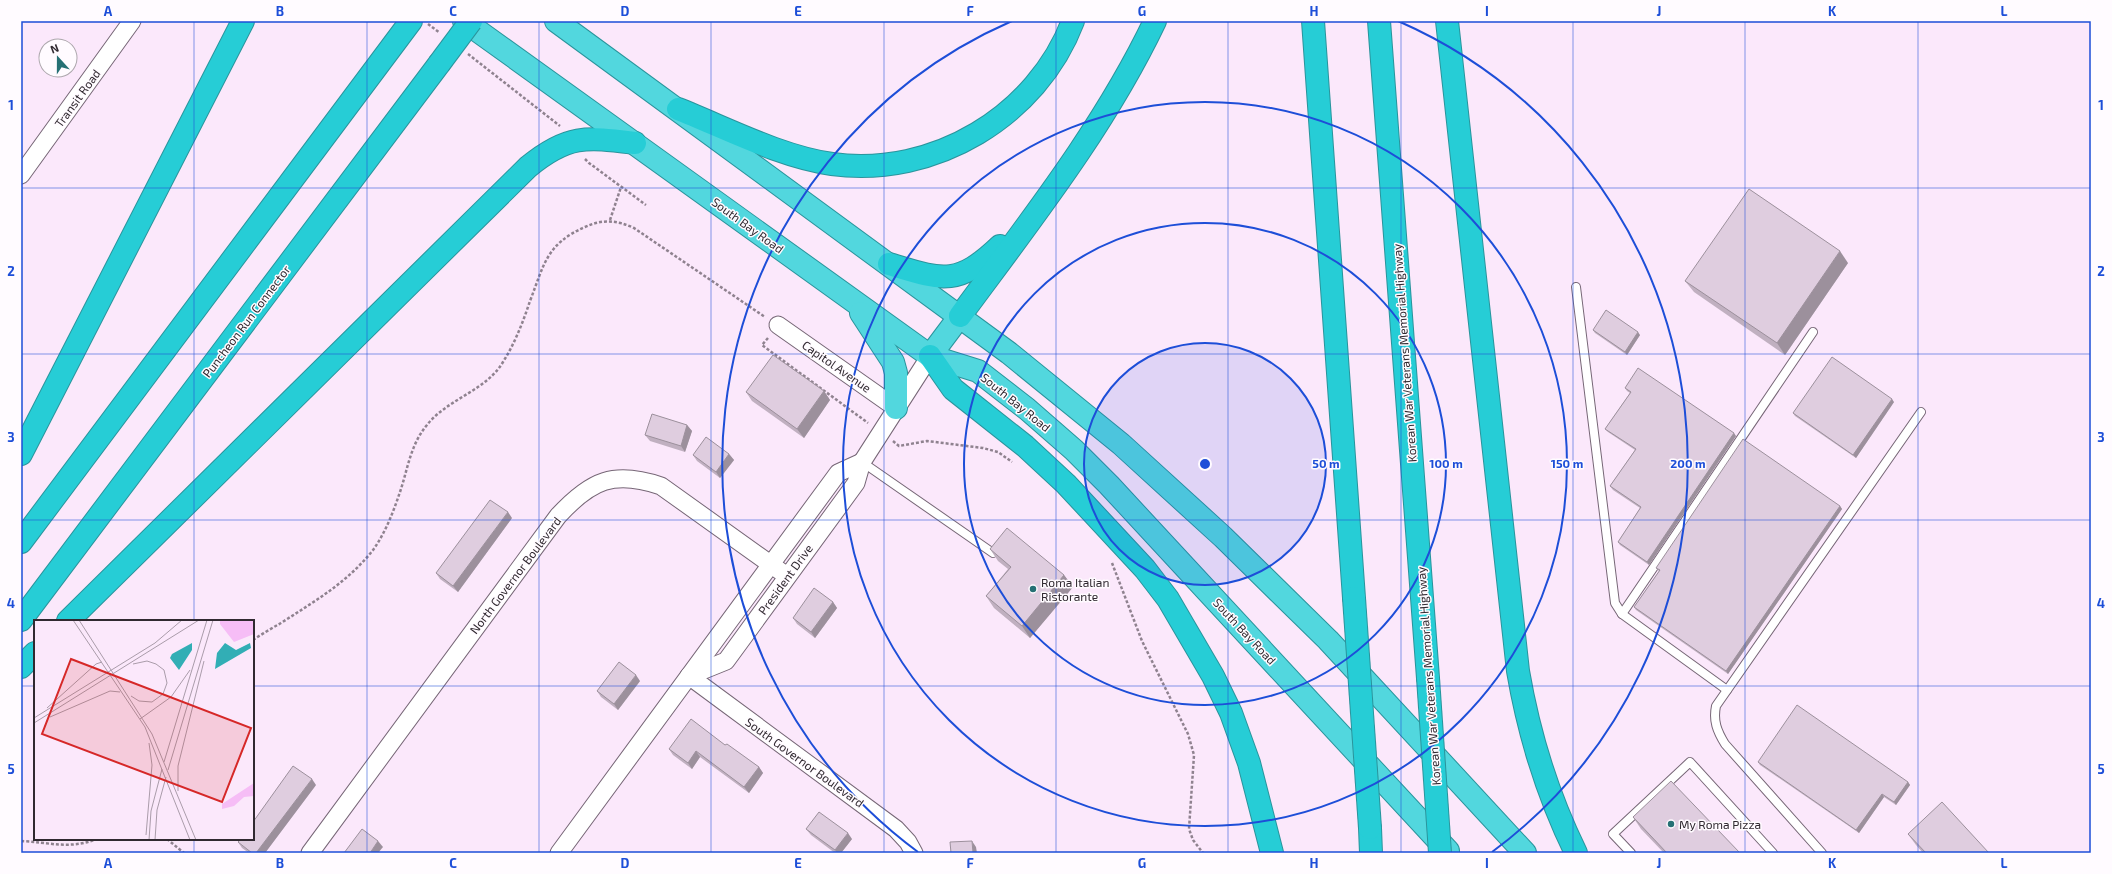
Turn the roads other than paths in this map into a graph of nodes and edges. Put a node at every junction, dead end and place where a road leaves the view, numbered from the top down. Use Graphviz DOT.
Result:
graph roads {
  1 [pos="132,21"];
  2 [pos="243,21"];
  3 [pos="464,21"];
  4 [pos="471,21"];
  5 [pos="556,21"];
  6 [pos="1074,21"];
  7 [pos="1155,21"];
  8 [pos="1313,21"];
  9 [pos="1380,21"];
  10 [pos="1447,21"];
  11 [pos="414,23"];
  12 [pos="678,109"];
  13 [pos="635,143"];
  14 [pos="21,175"];
  15 [pos="1034,216"];
  16 [pos="889,264"];
  17 [pos="1576,287"];
  18 [pos="853,301"];
  19 [pos="960,316"];
  20 [pos="778,325"];
  21 [pos="1813,332"];
  22 [pos="930,356"];
  23 [pos="896,408"];
  24 [pos="1921,412"];
  25 [pos="21,454"];
  26 [pos="862,462"];
  27 [pos="21,542"];
  28 [pos="993,553"];
  29 [pos="771,565"];
  30 [pos="787,576"];
  31 [pos="1622,614"];
  32 [pos="21,620"];
  33 [pos="69,620"];
  34 [pos="34,654"];
  35 [pos="21,667"];
  36 [pos="689,676"];
  37 [pos="1727,690"];
  38 [pos="310,853"];
  39 [pos="559,853"];
  40 [pos="914,853"];
  41 [pos="1272,853"];
  42 [pos="1371,853"];
  43 [pos="1440,853"];
  44 [pos="1450,853"];
  45 [pos="1525,853"];
  46 [pos="1576,853"];
  47 [pos="1632,853"];
  48 [pos="1773,853"];
  49 [pos="1822,853"];
  1 -- 14 [label="street, Transit Road"];
  2 -- 25 [label="highway"];
  3 -- 13 [label="highway, South Bay Road"];
  4 -- 32 [label="highway, Puncheon Run Connector, bridge"];
  5 -- 12 [label="highway"];
  6 -- 12 [label="highway"];
  7 -- 15 [label="highway"];
  8 -- 42 [label="highway, bridge"];
  9 -- 43 [label="highway, Korean War Veterans Memorial Highway, bridge"];
  10 -- 46 [label="highway"];
  11 -- 27 [label="highway"];
  12 -- 16 [label="highway"];
  13 -- 18 [label="highway, South Bay Road"];
  13 -- 33 [label="highway"];
  15 -- 16 [label="highway"];
  15 -- 19 [label="highway"];
  16 -- 19 [label="highway"];
  17 -- 31 [label="lane"];
  18 -- 22 [label="highway, South Bay Road"];
  18 -- 23 [label="highway"];
  19 -- 22 [label="highway"];
  19 -- 45 [label="highway"];
  20 -- 23 [label="street, Capitol Avenue"];
  21 -- 31 [label="lane"];
  22 -- 23 [label="street, President Drive"];
  22 -- 41 [label="highway"];
  22 -- 44 [label="highway, South Bay Road"];
  23 -- 26 [label="street, President Drive"];
  24 -- 37 [label="lane"];
  26 -- 28 [label="lane"];
  26 -- 29 [label="street, President Drive"];
  26 -- 30 [label="street, President Drive"];
  29 -- 30 [label="street, North Governor Boulevard"];
  29 -- 36 [label="street, President Drive"];
  29 -- 38 [label="street, North Governor Boulevard"];
  30 -- 36 [label="street, President Drive"];
  31 -- 37 [label="lane"];
  34 -- 35 [label="highway"];
  36 -- 39 [label="street, President Drive"];
  36 -- 40 [label="street, South Governor Boulevard"];
  37 -- 49 [label="lane"];
  47 -- 48 [label="lane"];
}
